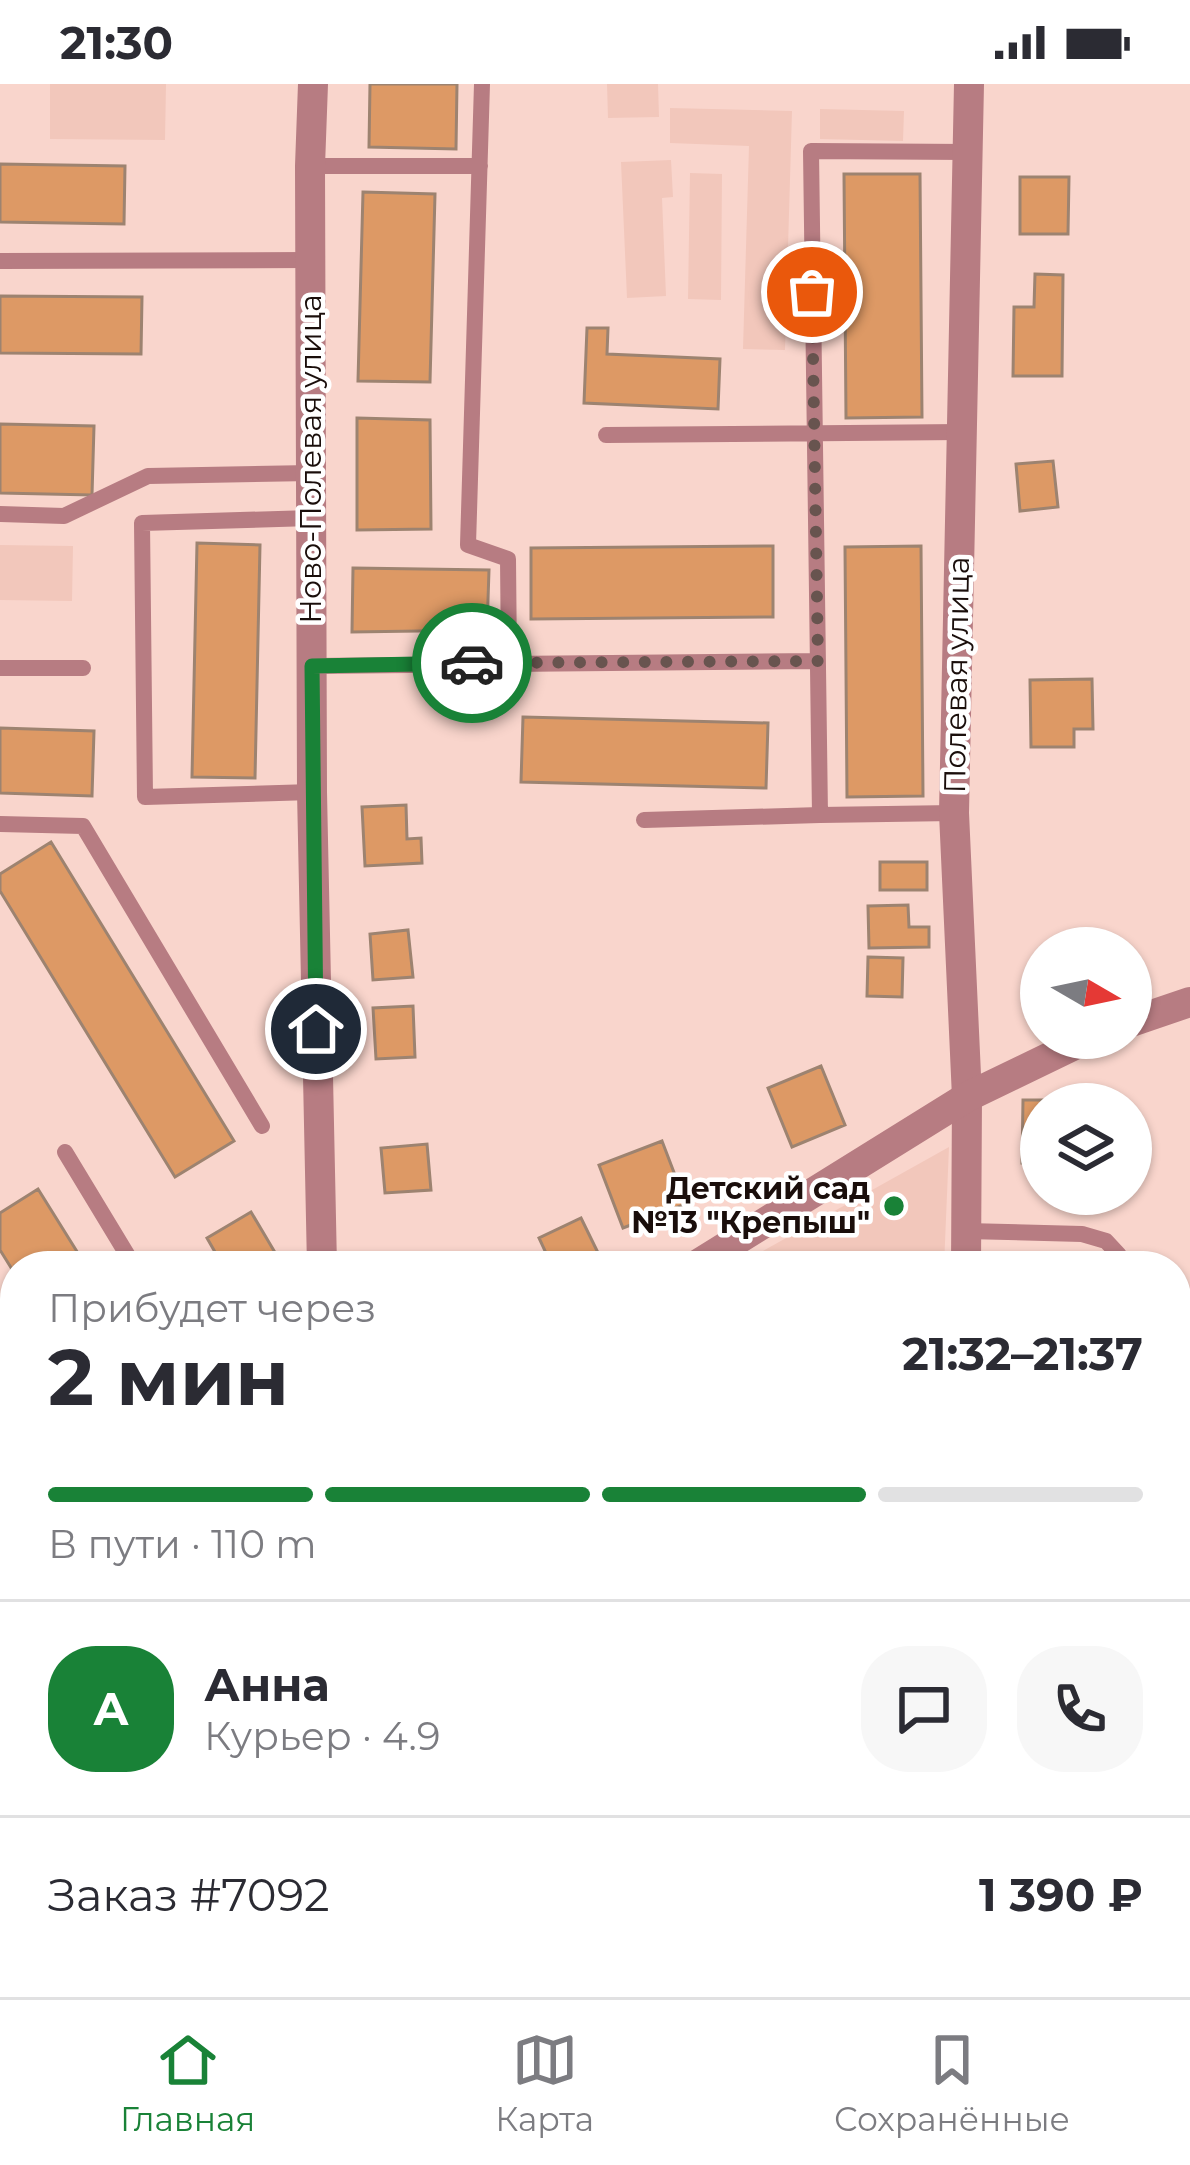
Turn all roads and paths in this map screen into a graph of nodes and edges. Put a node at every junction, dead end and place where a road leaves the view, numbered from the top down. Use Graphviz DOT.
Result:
graph roads {
  1 [pos="314,84"];
  2 [pos="482,84"];
  3 [pos="969,84"];
  4 [pos="968,152"];
  5 [pos="310,166"];
  6 [pos="480,166"];
  7 [pos="310,260"];
  8 [pos="0,261"];
  9 [pos="962,432"];
  10 [pos="814,434"];
  11 [pos="606,435"];
  12 [pos="311,473"];
  13 [pos="0,514"];
  14 [pos="311,518"];
  15 [pos="818,661"];
  16 [pos="509,662"];
  17 [pos="312,666"];
  18 [pos="0,668"];
  19 [pos="83,668"];
  20 [pos="312,792"];
  21 [pos="954,812"];
  22 [pos="820,815"];
  23 [pos="644,820"];
  24 [pos="0,824"];
  25 [pos="1190,1002"];
  26 [pos="1152,1015"];
  27 [pos="1046,1059"];
  28 [pos="967,1097"];
  29 [pos="262,1126"];
  30 [pos="65,1152"];
  31 [pos="966,1231"];
  32 [pos="125,1251"];
  33 [pos="322,1251"];
  34 [pos="727,1251"];
  35 [pos="966,1251"];
  36 [pos="1116,1251"];
  1 -- 5 [label="street, Ново-Полевая улица"];
  2 -- 6 [label="lane"];
  3 -- 4 [label="street, Полевая улица"];
  4 -- 9 [label="street, Полевая улица"];
  4 -- 10 [label="lane"];
  5 -- 6 [label="lane"];
  5 -- 7 [label="street, Ново-Полевая улица"];
  6 -- 16 [label="lane"];
  7 -- 8 [label="lane"];
  7 -- 12 [label="street, Ново-Полевая улица"];
  9 -- 10 [label="lane"];
  9 -- 21 [label="street, Полевая улица"];
  10 -- 11 [label="lane"];
  10 -- 15 [label="lane"];
  12 -- 13 [label="lane"];
  12 -- 14 [label="street, Ново-Полевая улица"];
  14 -- 17 [label="street, Ново-Полевая улица"];
  14 -- 20 [label="lane"];
  15 -- 16 [label="lane"];
  15 -- 22 [label="lane"];
  16 -- 17 [label="lane"];
  17 -- 20 [label="street, Ново-Полевая улица"];
  18 -- 19 [label="lane"];
  20 -- 33 [label="street, Ново-Полевая улица"];
  21 -- 22 [label="lane"];
  21 -- 28 [label="street, Полевая улица"];
  22 -- 23 [label="lane"];
  24 -- 29 [label="lane"];
  25 -- 26 [label="street"];
  27 -- 28 [label="street"];
  28 -- 31 [label="street, Полевая улица"];
  28 -- 34 [label="street"];
  30 -- 32 [label="lane"];
  31 -- 35 [label="street, Полевая улица"];
  31 -- 36 [label="lane"];
}
